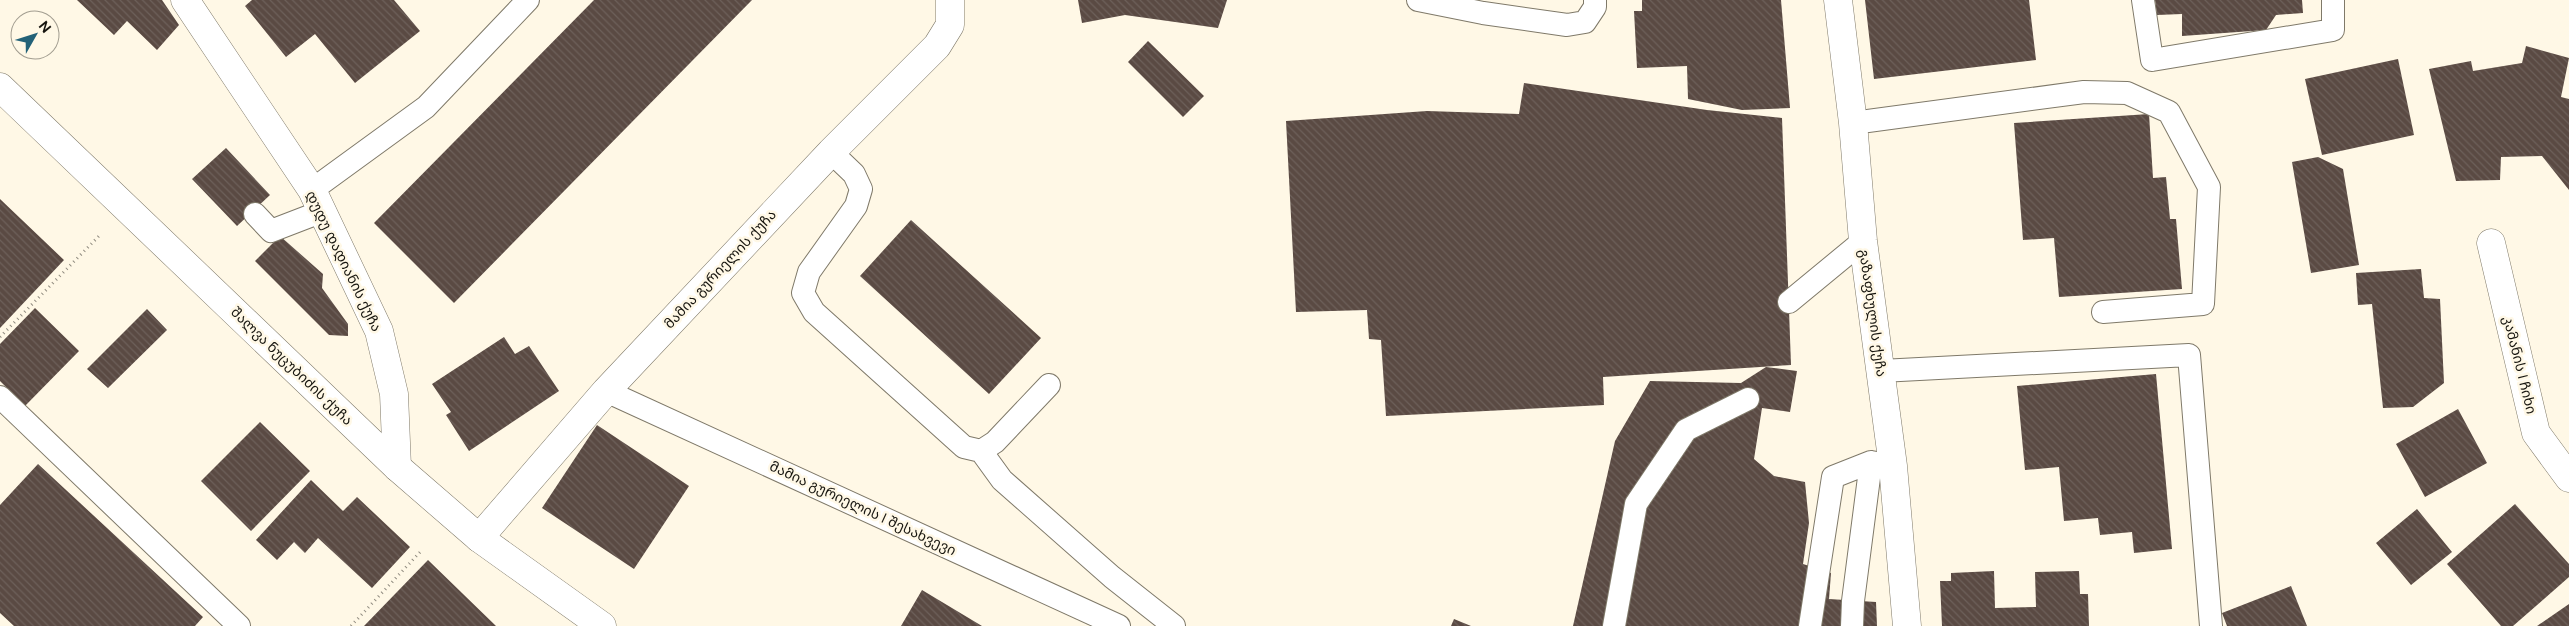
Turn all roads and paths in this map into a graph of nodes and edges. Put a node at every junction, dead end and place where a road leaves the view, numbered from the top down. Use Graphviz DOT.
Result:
graph roads {
  1 [pos="184,0"];
  2 [pos="528,0"];
  3 [pos="950,0"];
  4 [pos="1418,0"];
  5 [pos="1595,0"];
  6 [pos="1838,0"];
  7 [pos="2143,0"];
  8 [pos="2333,0"];
  9 [pos="1484,6"];
  10 [pos="0,87"];
  11 [pos="1853,123"];
  12 [pos="831,152"];
  13 [pos="317,201"];
  14 [pos="255,214"];
  15 [pos="99,236"];
  16 [pos="1863,241"];
  17 [pos="2491,243"];
  18 [pos="1789,302"];
  19 [pos="2103,312"];
  20 [pos="0,338"];
  21 [pos="1881,371"];
  22 [pos="1048,386"];
  23 [pos="606,391"];
  24 [pos="0,397"];
  25 [pos="1748,399"];
  26 [pos="980,451"];
  27 [pos="1882,464"];
  28 [pos="397,467"];
  29 [pos="2569,478"];
  30 [pos="479,538"];
  31 [pos="422,550"];
  32 [pos="239,626"];
  33 [pos="351,626"];
  34 [pos="602,626"];
  35 [pos="1119,626"];
  36 [pos="1174,626"];
  37 [pos="1614,626"];
  38 [pos="1810,626"];
  39 [pos="1852,626"];
  40 [pos="1907,626"];
  41 [pos="2211,626"];
  1 -- 13 [label="street, დუდუ დადიანის ქუჩა"];
  2 -- 13 [label="lane"];
  3 -- 12 [label="street, მამია გურიელის ქუჩა"];
  4 -- 9 [label="lane"];
  5 -- 9 [label="lane"];
  6 -- 11 [label="street, გაზაფხულის ქუჩა"];
  7 -- 8 [label="lane"];
  10 -- 28 [label="street, შალვა ნუცუბიძის ქუჩა"];
  11 -- 16 [label="street, გაზაფხულის ქუჩა"];
  11 -- 19 [label="lane"];
  12 -- 23 [label="street, მამია გურიელის ქუჩა"];
  12 -- 26 [label="lane"];
  13 -- 14 [label="lane"];
  13 -- 28 [label="street, დუდუ დადიანის ქუჩა"];
  15 -- 20 [label="path"];
  16 -- 18 [label="lane"];
  16 -- 21 [label="street, გაზაფხულის ქუჩა"];
  17 -- 29 [label="street, კამანის I ჩიხი"];
  21 -- 27 [label="street, გაზაფხულის ქუჩა"];
  21 -- 41 [label="lane"];
  22 -- 26 [label="lane"];
  23 -- 30 [label="street, მამია გურიელის ქუჩა"];
  23 -- 35 [label="lane, მამია გურიელის I შესახვევი"];
  24 -- 32 [label="lane"];
  25 -- 37 [label="lane"];
  26 -- 36 [label="lane"];
  27 -- 38 [label="lane"];
  27 -- 39 [label="lane"];
  27 -- 40 [label="street, გაზაფხულის ქუჩა"];
  28 -- 30 [label="street, შალვა ნუცუბიძის ქუჩა"];
  30 -- 34 [label="street, შალვა ნუცუბიძის ქუჩა"];
  31 -- 33 [label="path"];
}
